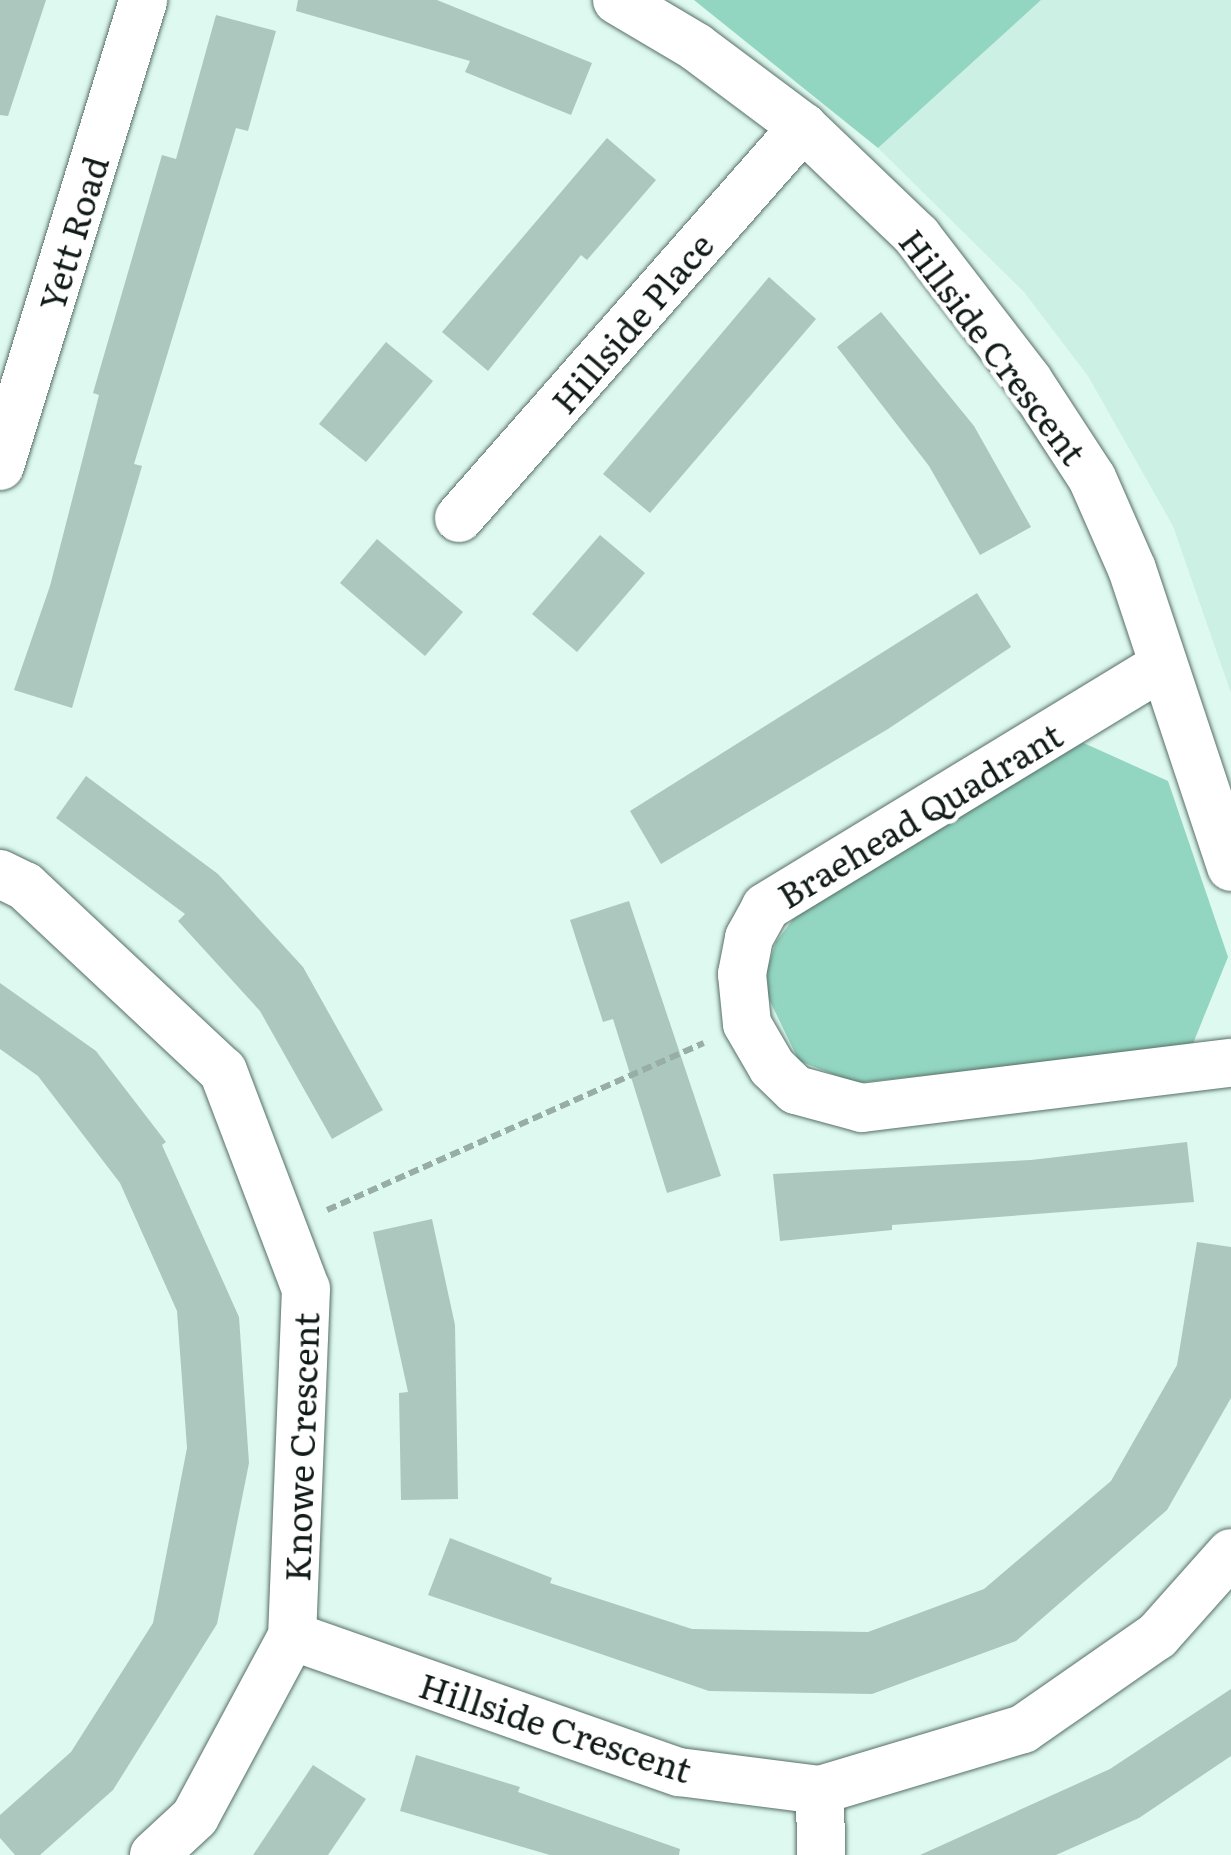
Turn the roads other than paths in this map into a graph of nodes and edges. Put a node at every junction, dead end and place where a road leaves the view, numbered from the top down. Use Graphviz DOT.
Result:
graph roads {
  1 [pos="144,0"];
  2 [pos="617,0"];
  3 [pos="802,127"];
  4 [pos="0,466"];
  5 [pos="459,518"];
  6 [pos="1162,666"];
  7 [pos="1231,866"];
  8 [pos="0,874"];
  9 [pos="1231,1062"];
  10 [pos="1231,1553"];
  11 [pos="292,1636"];
  12 [pos="820,1790"];
  13 [pos="154,1855"];
  14 [pos="821,1855"];
  1 -- 4 [label="street, Yett Road"];
  2 -- 3 [label="street, Hillside Crescent"];
  3 -- 5 [label="street, Hillside Place"];
  3 -- 6 [label="street, Hillside Crescent"];
  6 -- 7 [label="street, Hillside Crescent"];
  6 -- 9 [label="street, Braehead Quadrant"];
  8 -- 11 [label="street, Knowe Crescent"];
  10 -- 12 [label="street, Hillside Crescent"];
  11 -- 12 [label="street, Hillside Crescent"];
  11 -- 13 [label="street, Knowe Crescent"];
  12 -- 14 [label="street"];
}
